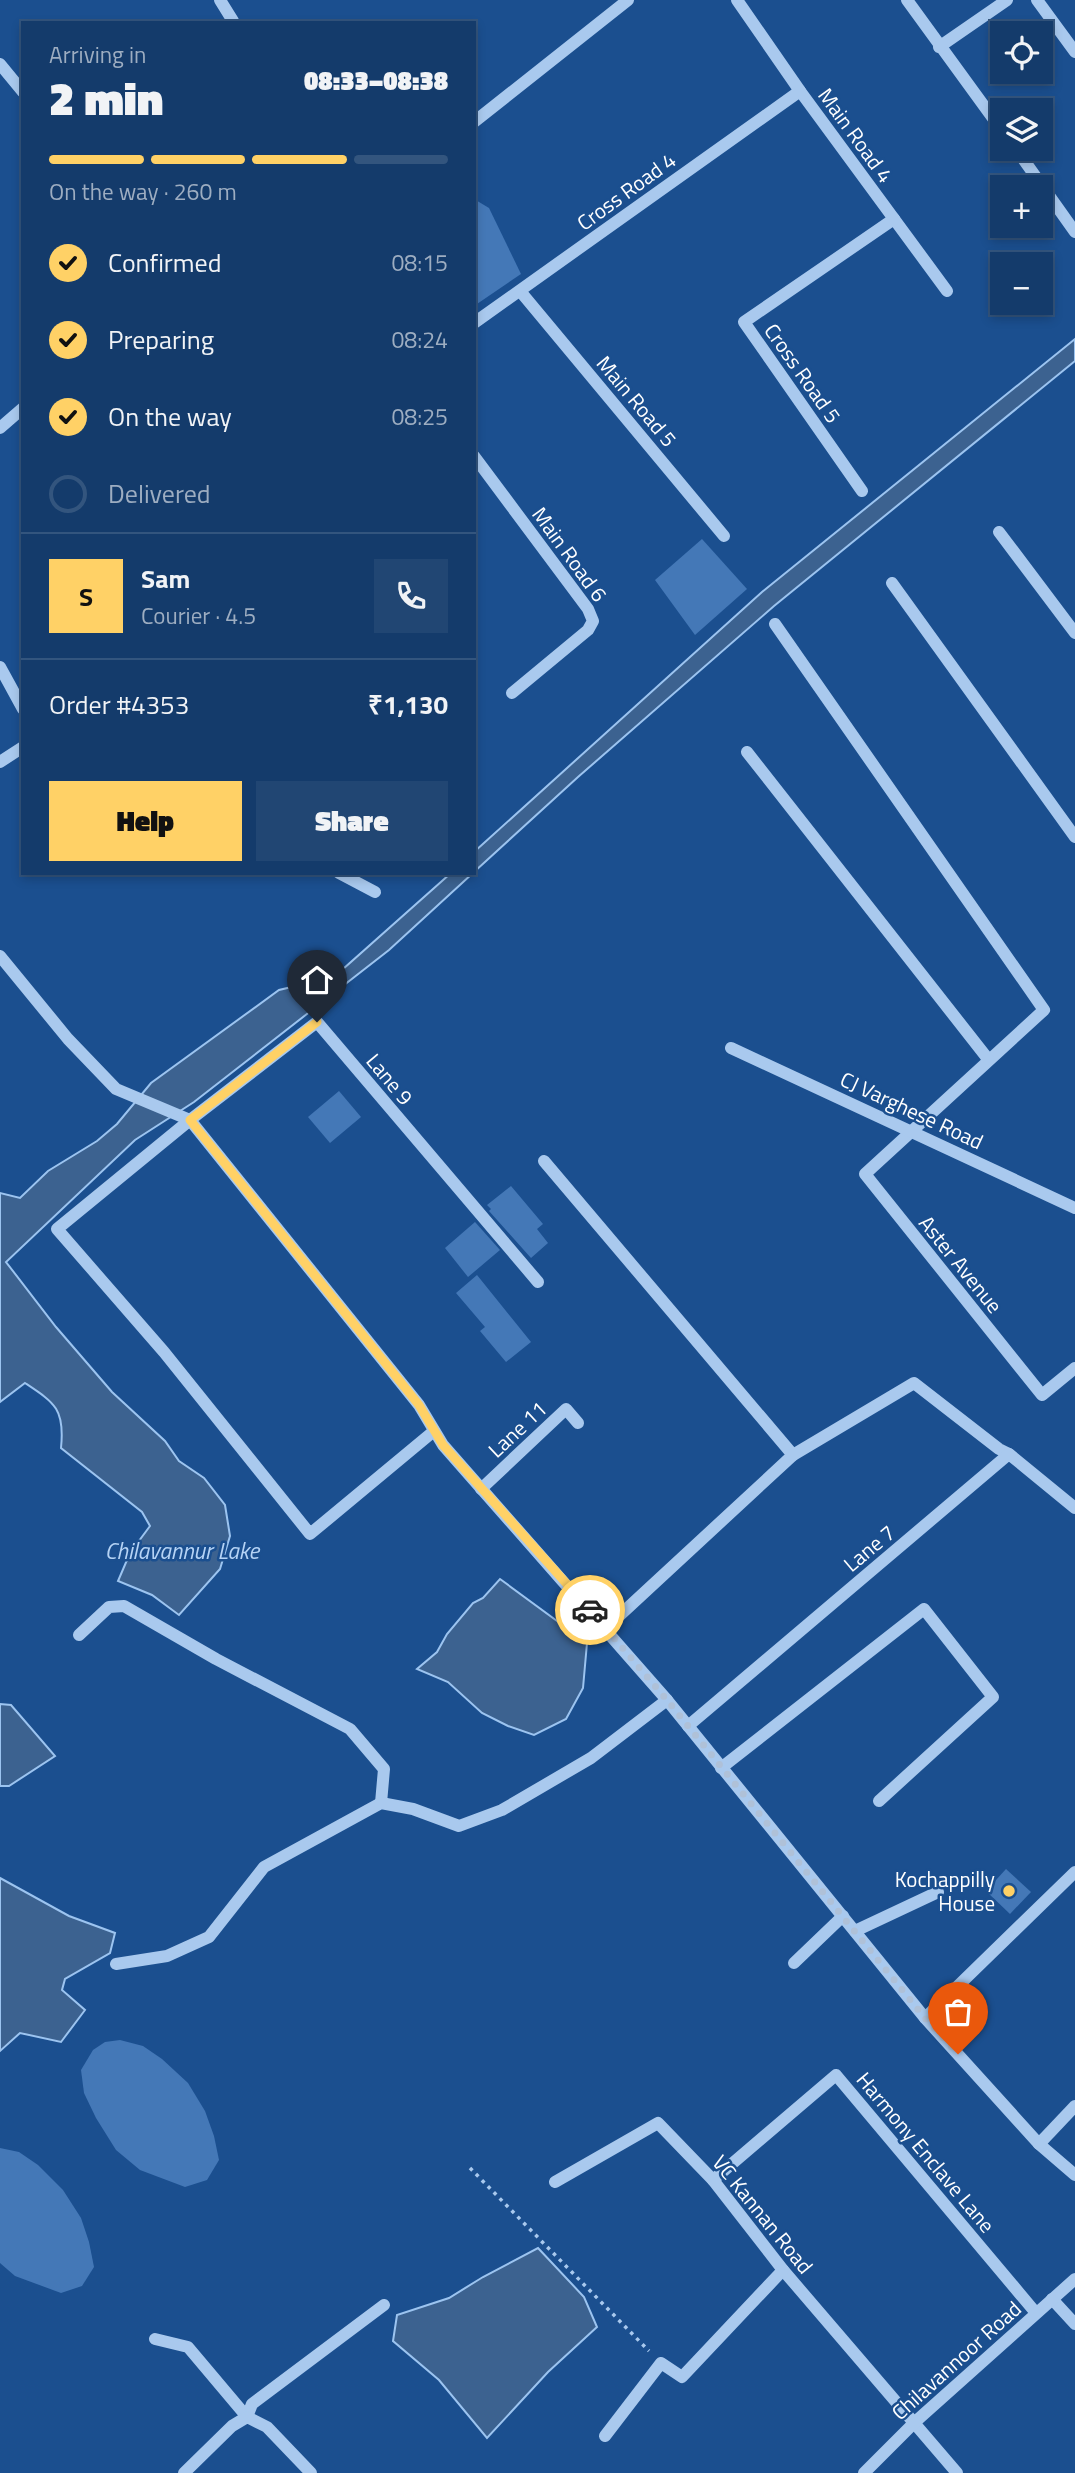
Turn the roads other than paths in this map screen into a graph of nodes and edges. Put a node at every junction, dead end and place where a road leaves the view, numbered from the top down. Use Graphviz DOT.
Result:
graph roads {
  1 [pos="220,0"];
  2 [pos="628,0"];
  3 [pos="737,0"];
  4 [pos="907,0"];
  5 [pos="1007,0"];
  6 [pos="1037,0"];
  7 [pos="233,20"];
  8 [pos="940,47"];
  9 [pos="1075,52"];
  10 [pos="0,64"];
  11 [pos="21,90"];
  12 [pos="800,91"];
  13 [pos="990,114"];
  14 [pos="476,120"];
  15 [pos="1025,161"];
  16 [pos="894,219"];
  17 [pos="1075,232"];
  18 [pos="520,291"];
  19 [pos="947,291"];
  20 [pos="476,322"];
  21 [pos="21,410"];
  22 [pos="0,428"];
  23 [pos="476,459"];
  24 [pos="862,491"];
  25 [pos="999,532"];
  26 [pos="724,536"];
  27 [pos="892,583"];
  28 [pos="775,624"];
  29 [pos="1075,633"];
  30 [pos="0,667"];
  31 [pos="18,687"];
  32 [pos="512,693"];
  33 [pos="21,748"];
  34 [pos="747,752"];
  35 [pos="0,762"];
  36 [pos="1075,837"];
  37 [pos="343,875"];
  38 [pos="375,892"];
  39 [pos="0,956"];
  40 [pos="731,1048"];
  41 [pos="988,1059"];
  42 [pos="190,1120"];
  43 [pos="913,1131"];
  44 [pos="544,1161"];
  45 [pos="1075,1208"];
  46 [pos="538,1282"];
  47 [pos="1075,1368"];
  48 [pos="578,1423"];
  49 [pos="434,1431"];
  50 [pos="820,1432"];
  51 [pos="1009,1454"];
  52 [pos="793,1455"];
  53 [pos="481,1489"];
  54 [pos="1075,1508"];
  55 [pos="606,1628"];
  56 [pos="79,1635"];
  57 [pos="667,1700"];
  58 [pos="688,1726"];
  59 [pos="721,1768"];
  60 [pos="879,1801"];
  61 [pos="381,1803"];
  62 [pos="1075,1872"];
  63 [pos="938,1892"];
  64 [pos="843,1916"];
  65 [pos="855,1931"];
  66 [pos="794,1963"];
  67 [pos="116,1964"];
  68 [pos="925,2018"];
  69 [pos="1075,2106"];
  70 [pos="1039,2144"];
  71 [pos="1075,2175"];
  72 [pos="713,2180"];
  73 [pos="555,2182"];
  74 [pos="783,2270"];
  75 [pos="1075,2278"];
  76 [pos="1052,2299"];
  77 [pos="384,2305"];
  78 [pos="1035,2314"];
  79 [pos="1075,2324"];
  80 [pos="155,2339"];
  81 [pos="247,2417"];
  82 [pos="915,2422"];
  83 [pos="604,2436"];
  84 [pos="184,2473"];
  85 [pos="310,2473"];
  86 [pos="864,2473"];
  87 [pos="957,2473"];
  1 -- 7 [label="street"];
  2 -- 14 [label="street"];
  3 -- 12 [label="street, Main Road 4"];
  4 -- 8 [label="street"];
  5 -- 8 [label="street"];
  6 -- 9 [label="street"];
  8 -- 13 [label="street"];
  10 -- 11 [label="street"];
  12 -- 16 [label="street, Main Road 4"];
  12 -- 18 [label="street, Cross Road 4"];
  15 -- 17 [label="street"];
  16 -- 19 [label="street, Main Road 4"];
  16 -- 24 [label="street, Cross Road 5"];
  18 -- 20 [label="street, Cross Road 4"];
  18 -- 26 [label="street, Main Road 5"];
  21 -- 22 [label="street"];
  23 -- 32 [label="street, Main Road 6"];
  25 -- 29 [label="street"];
  27 -- 36 [label="street"];
  28 -- 41 [label="street"];
  30 -- 31 [label="street"];
  33 -- 35 [label="street"];
  34 -- 41 [label="street"];
  37 -- 38 [label="street"];
  39 -- 42 [label="street"];
  40 -- 43 [label="street, CJ Varghese Road"];
  41 -- 43 [label="street"];
  42 -- 46 [label="street, Lane 9"];
  42 -- 49 [label="street"];
  42 -- 49 [label="street"];
  43 -- 45 [label="street, CJ Varghese Road"];
  43 -- 47 [label="street, Aster Avenue"];
  44 -- 52 [label="street"];
  48 -- 53 [label="street, Lane 11"];
  49 -- 53 [label="street"];
  50 -- 52 [label="street"];
  51 -- 52 [label="street"];
  51 -- 54 [label="street"];
  51 -- 58 [label="street, Lane 7"];
  52 -- 55 [label="street"];
  53 -- 55 [label="street"];
  55 -- 57 [label="street"];
  56 -- 61 [label="street"];
  57 -- 58 [label="street"];
  57 -- 61 [label="street"];
  58 -- 59 [label="street"];
  59 -- 60 [label="street"];
  59 -- 64 [label="street"];
  61 -- 67 [label="street"];
  62 -- 68 [label="street"];
  63 -- 65 [label="street"];
  64 -- 65 [label="street"];
  64 -- 66 [label="street"];
  65 -- 68 [label="street"];
  68 -- 70 [label="street"];
  69 -- 70 [label="street"];
  70 -- 71 [label="street"];
  72 -- 73 [label="street, VC Kannan Road"];
  72 -- 74 [label="street, VC Kannan Road"];
  72 -- 78 [label="street, Harmony Enclave Lane"];
  74 -- 82 [label="street, VC Kannan Road"];
  74 -- 83 [label="street"];
  75 -- 76 [label="street, Chilavannoor Road"];
  76 -- 78 [label="street, Chilavannoor Road"];
  76 -- 79 [label="street"];
  77 -- 81 [label="street"];
  78 -- 82 [label="street, Chilavannoor Road"];
  80 -- 81 [label="street"];
  81 -- 84 [label="street"];
  81 -- 85 [label="street"];
  82 -- 86 [label="street, Chilavannoor Road"];
  82 -- 87 [label="street, VC Kannan Road"];
}
